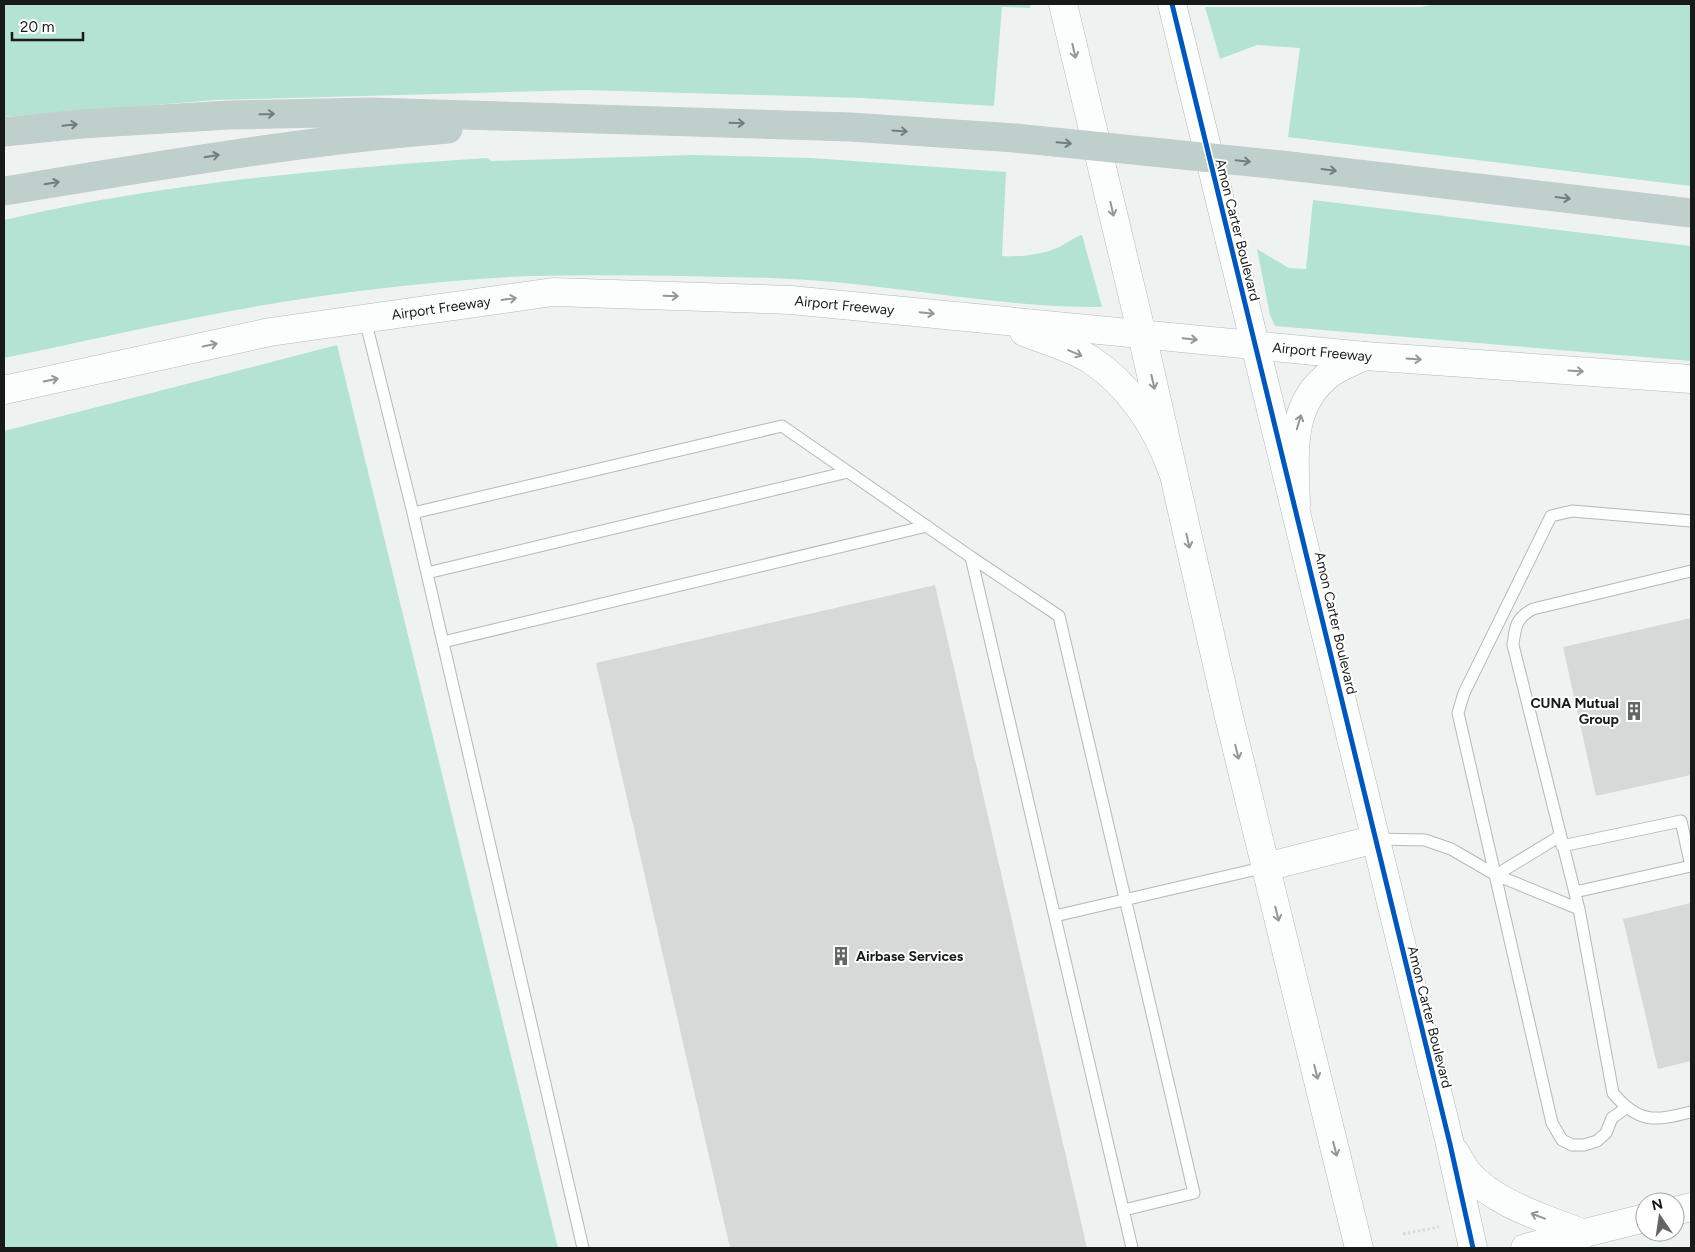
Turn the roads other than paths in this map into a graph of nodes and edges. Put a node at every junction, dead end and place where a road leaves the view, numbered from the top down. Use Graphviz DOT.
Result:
graph roads {
  1 [pos="1063,4"];
  2 [pos="1172,4"];
  3 [pos="689,122"];
  4 [pos="4,132"];
  5 [pos="4,191"];
  6 [pos="1691,213"];
  7 [pos="365,319"];
  8 [pos="997,320"];
  9 [pos="1142,335"];
  10 [pos="1255,346"];
  11 [pos="1365,356"];
  12 [pos="1691,379"];
  13 [pos="4,390"];
  14 [pos="1172,470"];
  15 [pos="848,472"];
  16 [pos="1296,505"];
  17 [pos="413,513"];
  18 [pos="1691,521"];
  19 [pos="927,526"];
  20 [pos="971,557"];
  21 [pos="1691,571"];
  22 [pos="427,573"];
  23 [pos="443,642"];
  24 [pos="1376,840"];
  25 [pos="1561,841"];
  26 [pos="1691,866"];
  27 [pos="1266,867"];
  28 [pos="1496,875"];
  29 [pos="1575,892"];
  30 [pos="1126,899"];
  31 [pos="1579,909"];
  32 [pos="1055,916"];
  33 [pos="1626,1108"];
  34 [pos="1691,1112"];
  35 [pos="1450,1144"];
  36 [pos="1124,1210"];
  37 [pos="1635,1221"];
  38 [pos="1584,1234"];
  39 [pos="583,1248"];
  40 [pos="1132,1248"];
  41 [pos="1359,1248"];
  42 [pos="1473,1248"];
  43 [pos="1525,1248"];
  1 -- 9 [label="street, one-way"];
  2 -- 10 [label="street, Amon Carter Boulevard"];
  4 -- 3 [label="highway, one-way"];
  5 -- 3 [label="highway, one-way"];
  3 -- 6 [label="highway, one-way, bridge"];
  7 -- 8 [label="street, Airport Freeway, one-way"];
  13 -- 7 [label="street, Airport Freeway, one-way"];
  7 -- 17 [label="lane"];
  8 -- 9 [label="street, Airport Freeway"];
  8 -- 14 [label="street, one-way"];
  9 -- 10 [label="street, Airport Freeway, one-way"];
  9 -- 14 [label="street, one-way"];
  10 -- 11 [label="street, Airport Freeway"];
  10 -- 16 [label="street, Amon Carter Boulevard"];
  11 -- 12 [label="street, Airport Freeway, one-way"];
  16 -- 11 [label="street, one-way"];
  14 -- 27 [label="street, one-way"];
  15 -- 17 [label="lane"];
  15 -- 19 [label="lane"];
  15 -- 22 [label="lane"];
  16 -- 24 [label="street, Amon Carter Boulevard"];
  17 -- 22 [label="lane"];
  18 -- 28 [label="lane"];
  19 -- 20 [label="lane"];
  19 -- 23 [label="lane"];
  20 -- 30 [label="lane"];
  20 -- 32 [label="lane"];
  21 -- 25 [label="lane"];
  22 -- 23 [label="lane"];
  23 -- 39 [label="lane"];
  24 -- 27 [label="street"];
  24 -- 28 [label="lane"];
  24 -- 35 [label="street, Amon Carter Boulevard"];
  25 -- 26 [label="lane"];
  25 -- 28 [label="lane"];
  25 -- 29 [label="lane"];
  26 -- 29 [label="lane"];
  27 -- 30 [label="lane"];
  27 -- 41 [label="street, one-way"];
  28 -- 31 [label="lane"];
  28 -- 33 [label="lane"];
  29 -- 31 [label="lane"];
  30 -- 32 [label="lane"];
  30 -- 36 [label="lane"];
  31 -- 33 [label="lane"];
  32 -- 36 [label="lane"];
  33 -- 34 [label="lane"];
  38 -- 35 [label="street, one-way"];
  35 -- 42 [label="street, Amon Carter Boulevard"];
  36 -- 40 [label="lane"];
  37 -- 38 [label="street"];
  38 -- 43 [label="street"];
}
